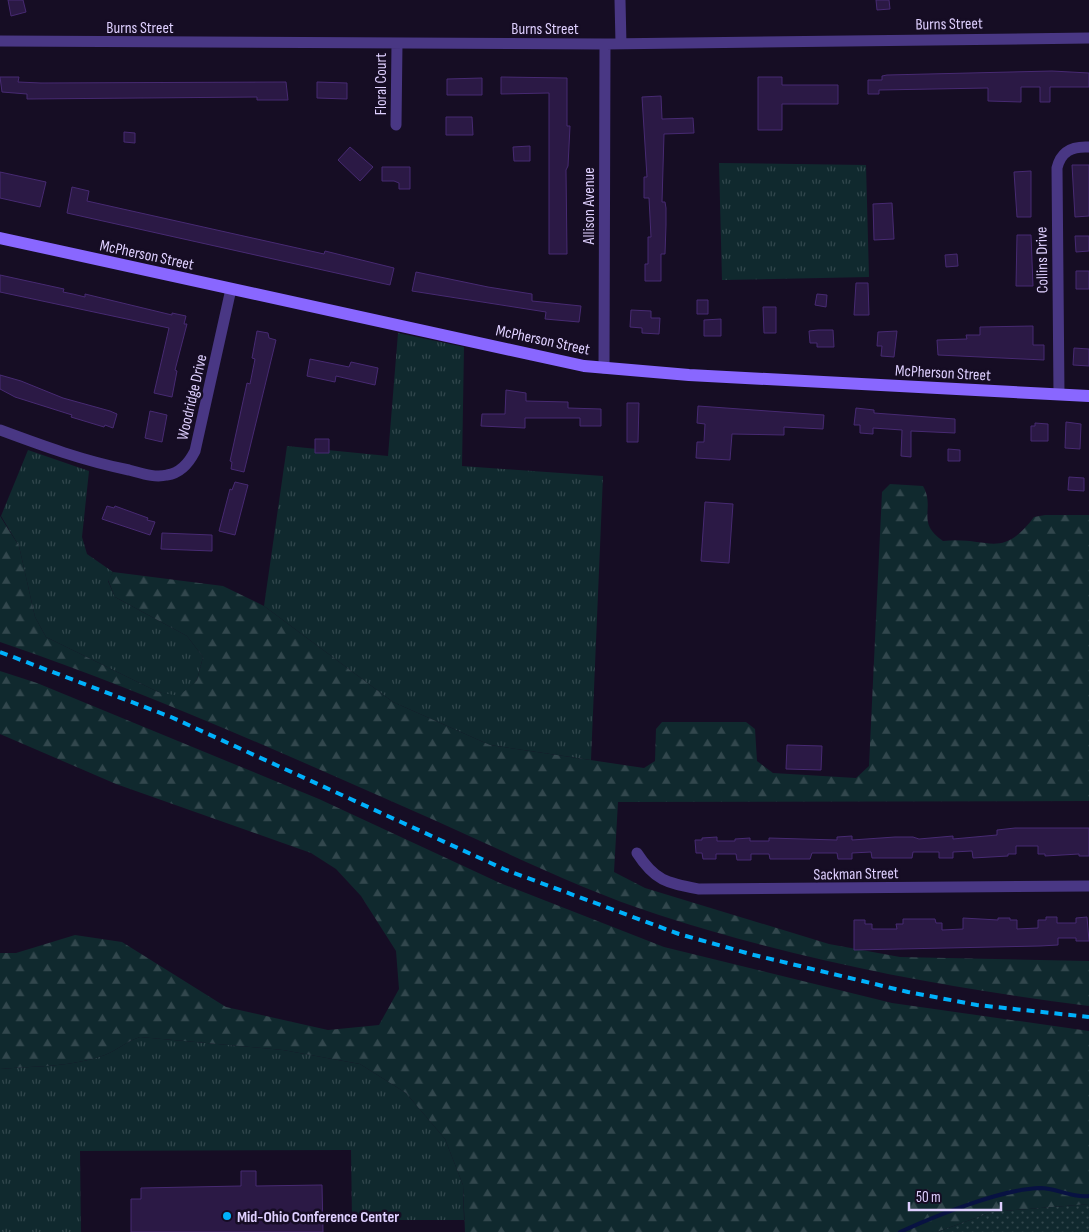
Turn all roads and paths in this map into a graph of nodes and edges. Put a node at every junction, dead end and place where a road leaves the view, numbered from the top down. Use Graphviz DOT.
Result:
graph roads {
  1 [pos="620,0"];
  2 [pos="1089,38"];
  3 [pos="0,41"];
  4 [pos="397,44"];
  5 [pos="604,44"];
  6 [pos="621,44"];
  7 [pos="396,124"];
  8 [pos="1089,146"];
  9 [pos="0,238"];
  10 [pos="231,289"];
  11 [pos="604,368"];
  12 [pos="1059,394"];
  13 [pos="1089,396"];
  14 [pos="0,430"];
  15 [pos="637,853"];
  16 [pos="1089,886"];
  1 -- 6 [label="street"];
  2 -- 6 [label="street, Burns Street"];
  3 -- 4 [label="street, Burns Street"];
  4 -- 5 [label="street, Burns Street"];
  4 -- 7 [label="street, Floral Court"];
  5 -- 6 [label="street, Burns Street"];
  5 -- 11 [label="street, Allison Avenue"];
  8 -- 12 [label="street, Collins Drive"];
  9 -- 10 [label="street, McPherson Street"];
  10 -- 11 [label="street, McPherson Street"];
  10 -- 14 [label="street, Woodridge Drive"];
  11 -- 12 [label="street, McPherson Street"];
  12 -- 13 [label="street, McPherson Street"];
  15 -- 16 [label="street, Sackman Street"];
}
